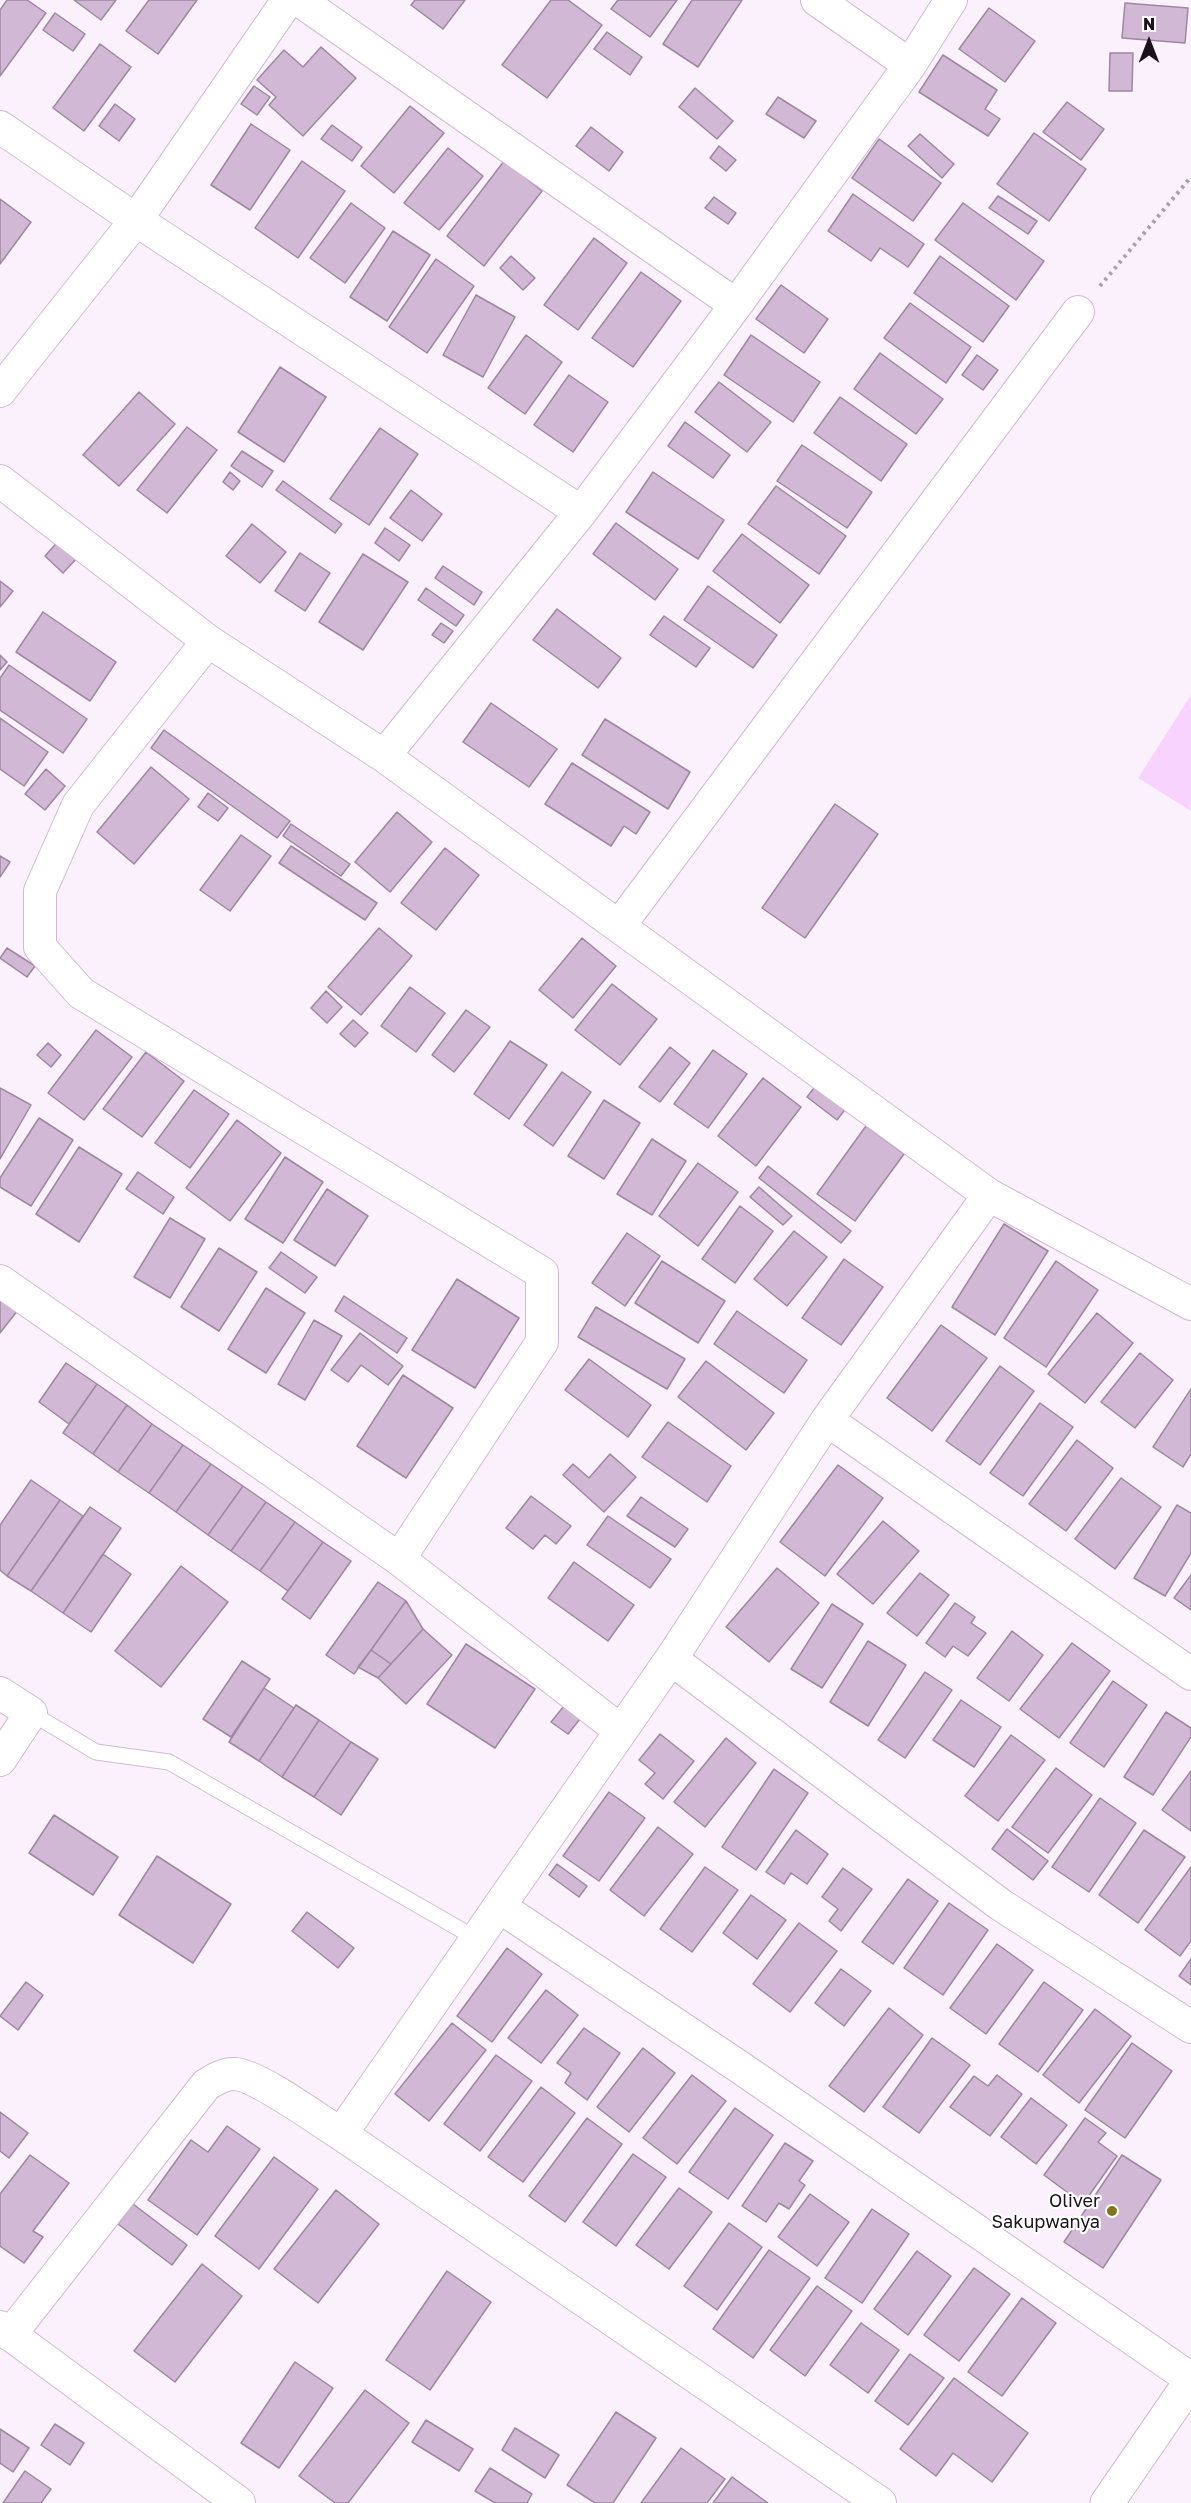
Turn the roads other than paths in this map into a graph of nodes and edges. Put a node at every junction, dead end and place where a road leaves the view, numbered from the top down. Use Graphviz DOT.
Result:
graph roads {
  1 [pos="288,0"];
  2 [pos="299,0"];
  3 [pos="817,0"];
  4 [pos="951,0"];
  5 [pos="910,65"];
  6 [pos="0,128"];
  7 [pos="136,220"];
  8 [pos="736,305"];
  9 [pos="1078,312"];
  10 [pos="0,391"];
  11 [pos="0,481"];
  12 [pos="581,512"];
  13 [pos="208,641"];
  14 [pos="384,756"];
  15 [pos="619,926"];
  16 [pos="989,1195"];
  17 [pos="0,1281"];
  18 [pos="1191,1304"];
  19 [pos="827,1420"];
  20 [pos="399,1559"];
  21 [pos="671,1659"];
  22 [pos="1191,1674"];
  23 [pos="0,1693"];
  24 [pos="31,1713"];
  25 [pos="621,1731"];
  26 [pos="0,1760"];
  27 [pos="501,1907"];
  28 [pos="477,1939"];
  29 [pos="1191,2027"];
  30 [pos="340,2133"];
  31 [pos="5,2331"];
  32 [pos="1191,2380"];
  33 [pos="239,2503"];
  34 [pos="880,2503"];
  35 [pos="1107,2503"];
  1 -- 7 [label="street"];
  2 -- 8 [label="street"];
  3 -- 5 [label="street"];
  4 -- 5 [label="street"];
  5 -- 8 [label="street"];
  6 -- 7 [label="street"];
  7 -- 10 [label="street"];
  7 -- 12 [label="street"];
  8 -- 12 [label="street"];
  9 -- 15 [label="street"];
  11 -- 13 [label="street"];
  12 -- 14 [label="street"];
  13 -- 14 [label="street"];
  13 -- 20 [label="street"];
  14 -- 15 [label="street"];
  15 -- 16 [label="street"];
  16 -- 18 [label="street"];
  16 -- 19 [label="street"];
  17 -- 20 [label="street"];
  19 -- 21 [label="street"];
  19 -- 22 [label="street"];
  20 -- 25 [label="street"];
  21 -- 25 [label="street"];
  21 -- 29 [label="street"];
  23 -- 24 [label="street"];
  24 -- 26 [label="street"];
  24 -- 28 [label="lane"];
  25 -- 27 [label="street"];
  27 -- 28 [label="street"];
  27 -- 32 [label="street"];
  28 -- 30 [label="street"];
  30 -- 31 [label="street"];
  30 -- 34 [label="street"];
  31 -- 33 [label="street"];
  32 -- 35 [label="street"];
}
